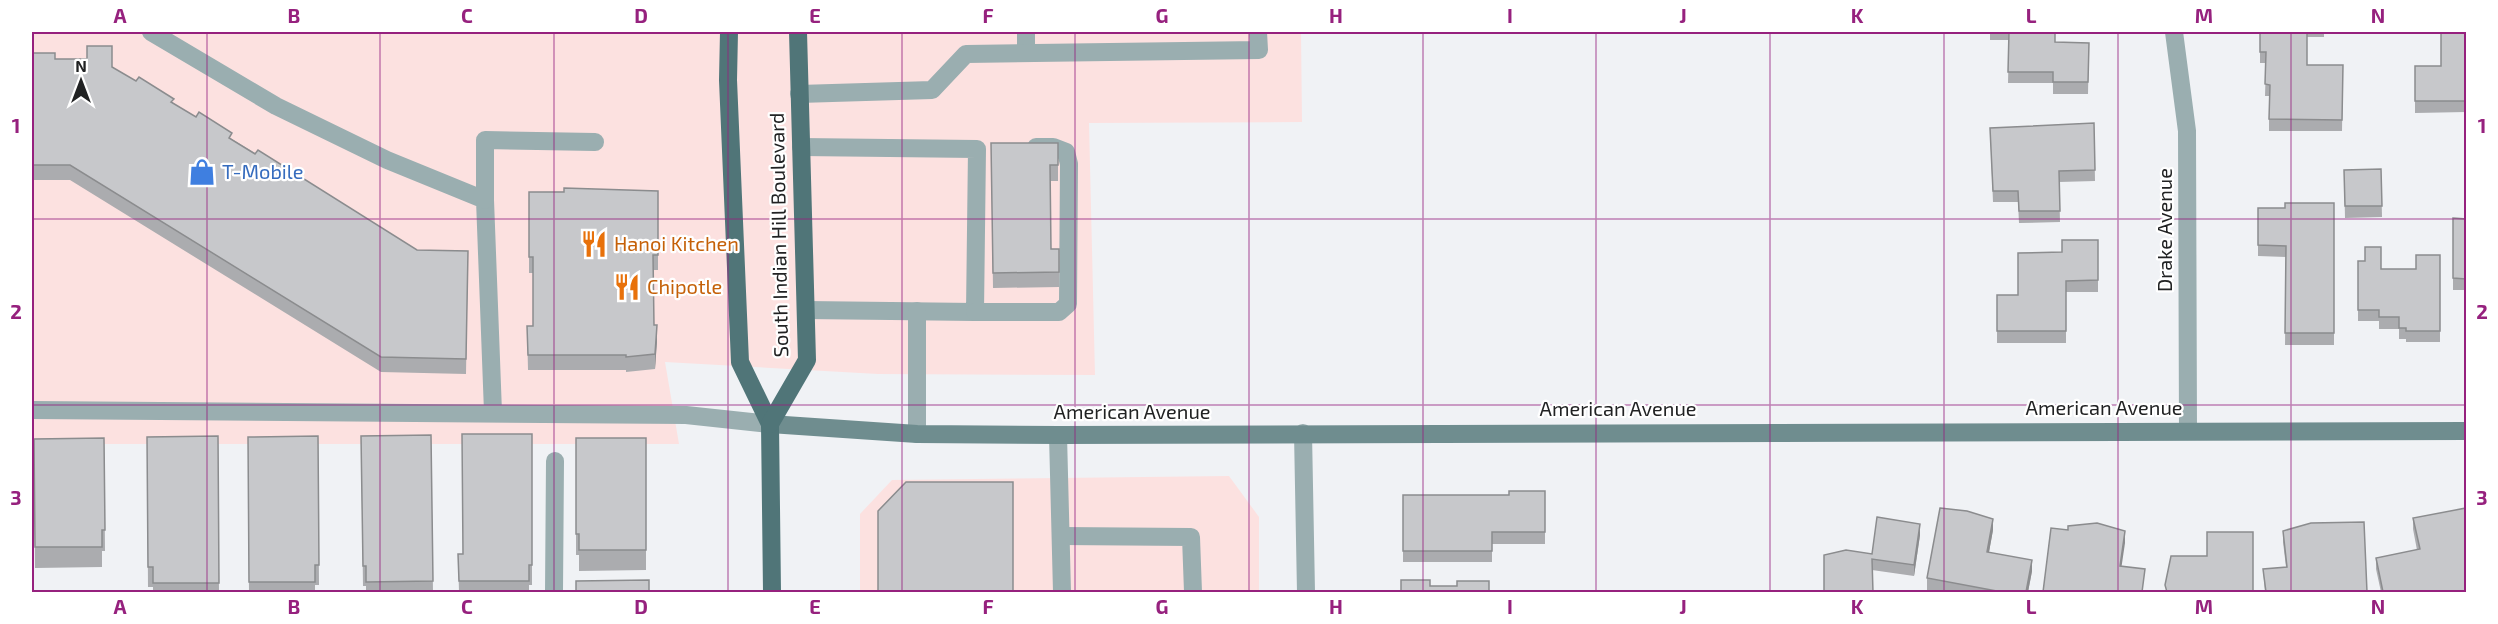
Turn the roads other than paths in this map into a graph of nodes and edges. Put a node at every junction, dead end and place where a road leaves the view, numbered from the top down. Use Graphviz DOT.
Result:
graph roads {
  1 [pos="151,32"];
  2 [pos="729,32"];
  3 [pos="798,32"];
  4 [pos="1026,32"];
  5 [pos="1258,32"];
  6 [pos="2174,32"];
  7 [pos="1026,53"];
  8 [pos="799,94"];
  9 [pos="595,142"];
  10 [pos="801,147"];
  11 [pos="999,148"];
  12 [pos="1021,148"];
  13 [pos="977,149"];
  14 [pos="485,200"];
  15 [pos="806,310"];
  16 [pos="917,311"];
  17 [pos="975,312"];
  18 [pos="32,410"];
  19 [pos="493,412"];
  20 [pos="770,424"];
  21 [pos="2188,430"];
  22 [pos="2466,430"];
  23 [pos="1303,433"];
  24 [pos="917,434"];
  25 [pos="1058,435"];
  26 [pos="555,461"];
  27 [pos="1061,536"];
  28 [pos="554,592"];
  29 [pos="772,592"];
  30 [pos="1062,592"];
  31 [pos="1193,592"];
  32 [pos="1306,592"];
  1 -- 14 [label="street"];
  2 -- 20 [label="main road, South Indian Hill Boulevard"];
  3 -- 8 [label="main road, South Indian Hill Boulevard"];
  4 -- 7 [label="street"];
  5 -- 7 [label="street"];
  6 -- 21 [label="street, Drake Avenue"];
  7 -- 8 [label="street"];
  8 -- 10 [label="main road, South Indian Hill Boulevard"];
  9 -- 14 [label="street"];
  10 -- 13 [label="street"];
  10 -- 15 [label="main road, South Indian Hill Boulevard"];
  11 -- 13 [label="street"];
  12 -- 17 [label="street"];
  13 -- 17 [label="street"];
  14 -- 19 [label="street"];
  15 -- 16 [label="street"];
  15 -- 20 [label="main road, South Indian Hill Boulevard"];
  16 -- 17 [label="street"];
  16 -- 24 [label="street"];
  18 -- 19 [label="street"];
  19 -- 20 [label="street"];
  20 -- 24 [label="street, American Avenue"];
  20 -- 29 [label="main road"];
  21 -- 22 [label="street, American Avenue"];
  21 -- 23 [label="street, American Avenue"];
  23 -- 25 [label="street, American Avenue"];
  23 -- 32 [label="street"];
  24 -- 25 [label="street, American Avenue"];
  25 -- 27 [label="street"];
  26 -- 28 [label="street"];
  27 -- 30 [label="street"];
  27 -- 31 [label="street"];
}
